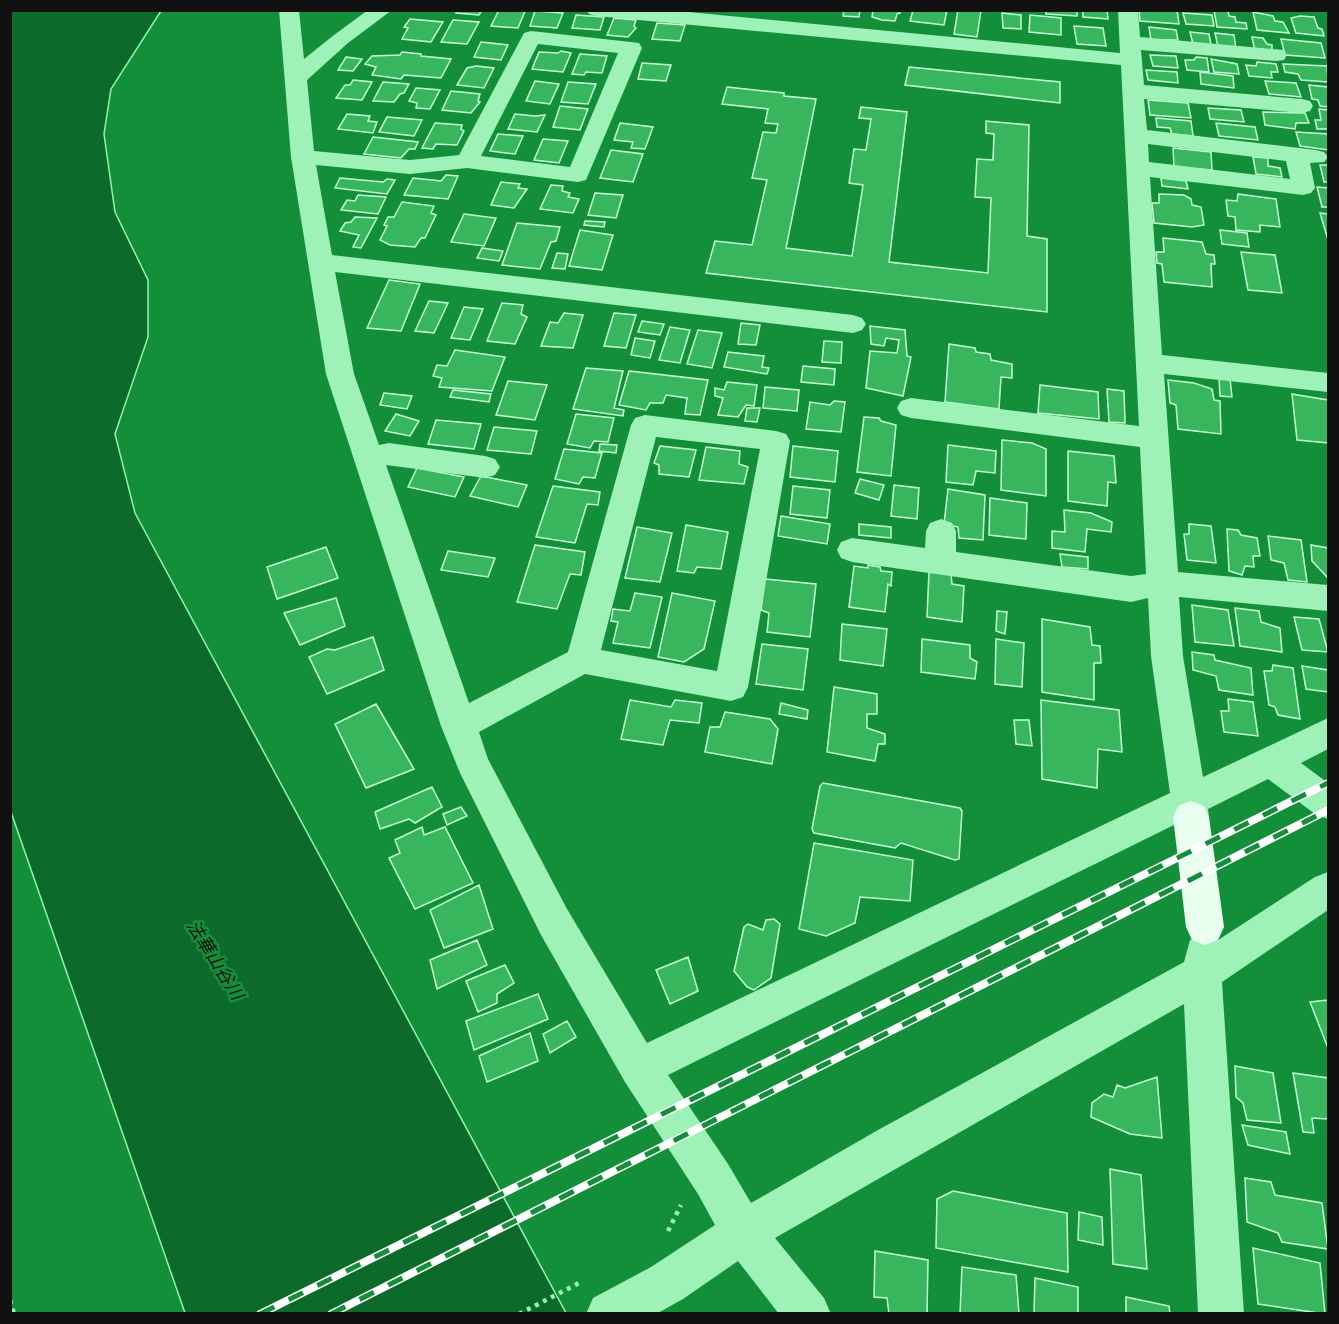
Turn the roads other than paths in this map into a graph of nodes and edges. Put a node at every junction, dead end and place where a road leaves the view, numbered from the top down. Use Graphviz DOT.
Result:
graph roads {
  1 [pos="289,10"];
  2 [pos="382,10"];
  3 [pos="596,10"];
  4 [pos="1128,10"];
  5 [pos="710,16"];
  6 [pos="1131,52"];
  7 [pos="1276,55"];
  8 [pos="296,78"];
  9 [pos="1133,91"];
  10 [pos="1302,106"];
  11 [pos="1136,136"];
  12 [pos="303,158"];
  13 [pos="467,161"];
  14 [pos="1138,168"];
  15 [pos="322,262"];
  16 [pos="853,324"];
  17 [pos="1150,363"];
  18 [pos="1329,382"];
  19 [pos="911,408"];
  20 [pos="1154,438"];
  21 [pos="369,458"];
  22 [pos="485,467"];
  23 [pos="941,531"];
  24 [pos="852,550"];
  25 [pos="940,563"];
  26 [pos="1162,583"];
  27 [pos="1329,598"];
  28 [pos="582,660"];
  29 [pos="458,726"];
  30 [pos="1329,733"];
  31 [pos="1271,761"];
  32 [pos="1329,803"];
  33 [pos="1191,809"];
  34 [pos="1329,889"];
  35 [pos="1205,927"];
  36 [pos="1202,973"];
  37 [pos="639,1068"];
  38 [pos="743,1232"];
  39 [pos="609,1314"];
  40 [pos="808,1314"];
  41 [pos="1221,1314"];
  1 -- 8 [label="street"];
  2 -- 8 [label="street"];
  3 -- 5 [label="street"];
  4 -- 6 [label="street"];
  5 -- 6 [label="street"];
  6 -- 7 [label="street"];
  6 -- 9 [label="street"];
  8 -- 12 [label="street"];
  9 -- 10 [label="street"];
  9 -- 11 [label="street"];
  11 -- 14 [label="street"];
  11 -- 14 [label="street"];
  12 -- 13 [label="street"];
  12 -- 15 [label="street"];
  13 -- 13 [label="street"];
  14 -- 17 [label="street"];
  15 -- 16 [label="street"];
  15 -- 21 [label="street"];
  17 -- 18 [label="street"];
  17 -- 20 [label="street"];
  19 -- 20 [label="street"];
  20 -- 26 [label="street"];
  21 -- 22 [label="street"];
  21 -- 29 [label="street"];
  23 -- 25 [label="street"];
  24 -- 25 [label="street"];
  25 -- 26 [label="street"];
  26 -- 27 [label="street"];
  26 -- 33 [label="street"];
  28 -- 28 [label="street"];
  28 -- 29 [label="street"];
  29 -- 37 [label="street"];
  30 -- 31 [label="street"];
  31 -- 32 [label="street"];
  31 -- 33 [label="street"];
  33 -- 35 [label="main road"];
  33 -- 37 [label="street"];
  34 -- 36 [label="street"];
  35 -- 36 [label="street"];
  36 -- 38 [label="street"];
  36 -- 41 [label="street"];
  37 -- 38 [label="street"];
  38 -- 39 [label="street"];
  38 -- 40 [label="street"];
}
